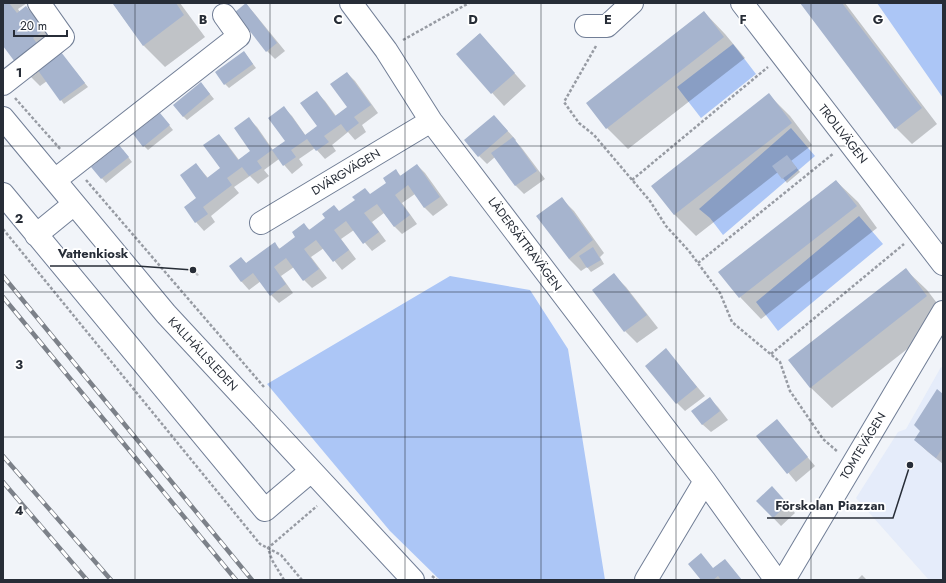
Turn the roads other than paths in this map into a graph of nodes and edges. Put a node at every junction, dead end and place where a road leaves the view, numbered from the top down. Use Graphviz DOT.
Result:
graph roads {
  1 [pos="39,3"];
  2 [pos="351,3"];
  3 [pos="632,3"];
  4 [pos="742,3"];
  5 [pos="224,15"];
  6 [pos="597,26"];
  7 [pos="3,84"];
  8 [pos="3,118"];
  9 [pos="431,121"];
  10 [pos="55,180"];
  11 [pos="3,194"];
  12 [pos="74,204"];
  13 [pos="261,222"];
  14 [pos="36,235"];
  15 [pos="943,264"];
  16 [pos="943,312"];
  17 [pos="312,471"];
  18 [pos="705,481"];
  19 [pos="420,576"];
  20 [pos="646,580"];
  21 [pos="776,580"];
  22 [pos="784,580"];
  1 -- 7 [label="street"];
  2 -- 9 [label="street, LÄDERSÄTTRAVÄGEN"];
  3 -- 6 [label="street"];
  4 -- 15 [label="street, TROLLVÄGEN"];
  5 -- 10 [label="street"];
  8 -- 10 [label="street, KALLHÄLLSLEDEN"];
  9 -- 13 [label="street, DVÄRGVÄGEN"];
  9 -- 18 [label="street, LÄDERSÄTTRAVÄGEN"];
  10 -- 12 [label="street, KALLHÄLLSLEDEN"];
  11 -- 14 [label="street"];
  12 -- 14 [label="street"];
  12 -- 17 [label="street, KALLHÄLLSLEDEN"];
  14 -- 17 [label="street"];
  16 -- 22 [label="street, TOMTEVÄGEN"];
  17 -- 19 [label="street, KALLHÄLLSLEDEN"];
  18 -- 20 [label="street"];
  18 -- 21 [label="street, LÄDERSÄTTRAVÄGEN"];
}
